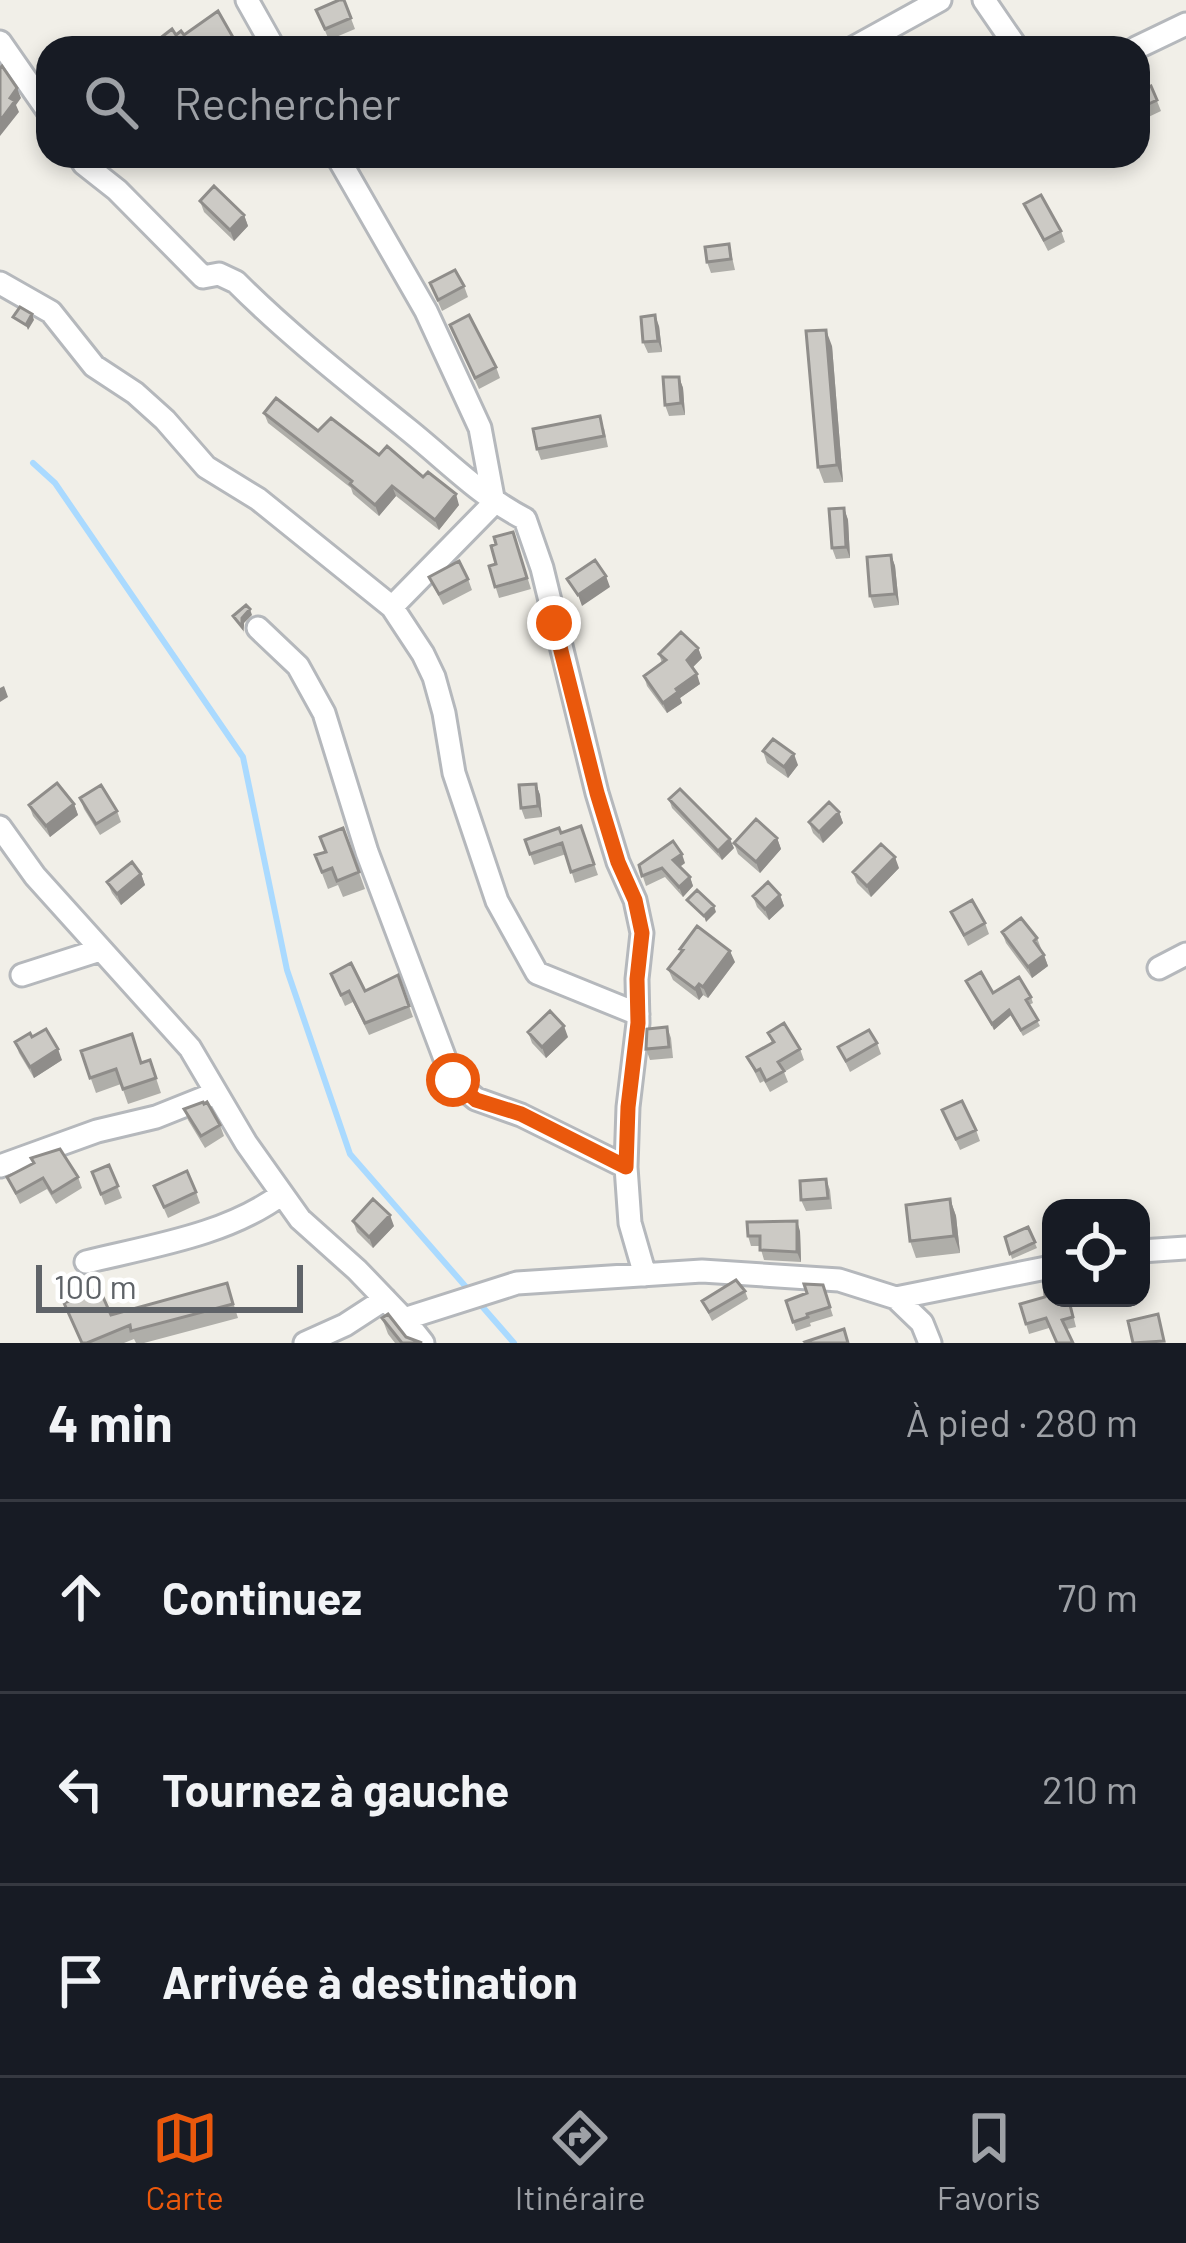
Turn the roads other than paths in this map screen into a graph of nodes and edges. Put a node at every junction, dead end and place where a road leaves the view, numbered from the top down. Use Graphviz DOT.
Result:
graph roads {
  1 [pos="247,0"];
  2 [pos="940,0"];
  3 [pos="984,0"];
  4 [pos="1186,24"];
  5 [pos="267,36"];
  6 [pos="875,36"];
  7 [pos="1009,36"];
  8 [pos="1150,41"];
  9 [pos="0,42"];
  10 [pos="36,94"];
  11 [pos="91,168"];
  12 [pos="344,168"];
  13 [pos="0,283"];
  14 [pos="494,503"];
  15 [pos="392,607"];
  16 [pos="258,628"];
  17 [pos="0,827"];
  18 [pos="100,950"];
  19 [pos="1186,954"];
  20 [pos="1160,968"];
  21 [pos="22,974"];
  22 [pos="638,1014"];
  23 [pos="216,1093"];
  24 [pos="0,1166"];
  25 [pos="626,1167"];
  26 [pos="282,1194"];
  27 [pos="1186,1248"];
  28 [pos="1150,1250"];
  29 [pos="86,1262"];
  30 [pos="1042,1269"];
  31 [pos="645,1275"];
  32 [pos="896,1298"];
  33 [pos="385,1299"];
  34 [pos="404,1319"];
  35 [pos="305,1343"];
  36 [pos="423,1343"];
  37 [pos="930,1343"];
  1 -- 5 [label="street"];
  2 -- 6 [label="street"];
  3 -- 7 [label="street"];
  4 -- 8 [label="street"];
  9 -- 10 [label="street"];
  11 -- 14 [label="street"];
  12 -- 14 [label="street"];
  13 -- 15 [label="street"];
  14 -- 15 [label="street"];
  14 -- 22 [label="street"];
  15 -- 22 [label="street"];
  16 -- 25 [label="street"];
  17 -- 18 [label="street"];
  18 -- 21 [label="street"];
  18 -- 23 [label="street"];
  19 -- 20 [label="street"];
  22 -- 25 [label="street"];
  23 -- 24 [label="street"];
  23 -- 26 [label="street"];
  25 -- 31 [label="street"];
  26 -- 29 [label="street"];
  26 -- 33 [label="street"];
  27 -- 28 [label="street"];
  30 -- 32 [label="street"];
  31 -- 32 [label="street"];
  31 -- 34 [label="street"];
  32 -- 37 [label="street"];
  33 -- 34 [label="street"];
  33 -- 35 [label="street"];
  34 -- 36 [label="street"];
}
